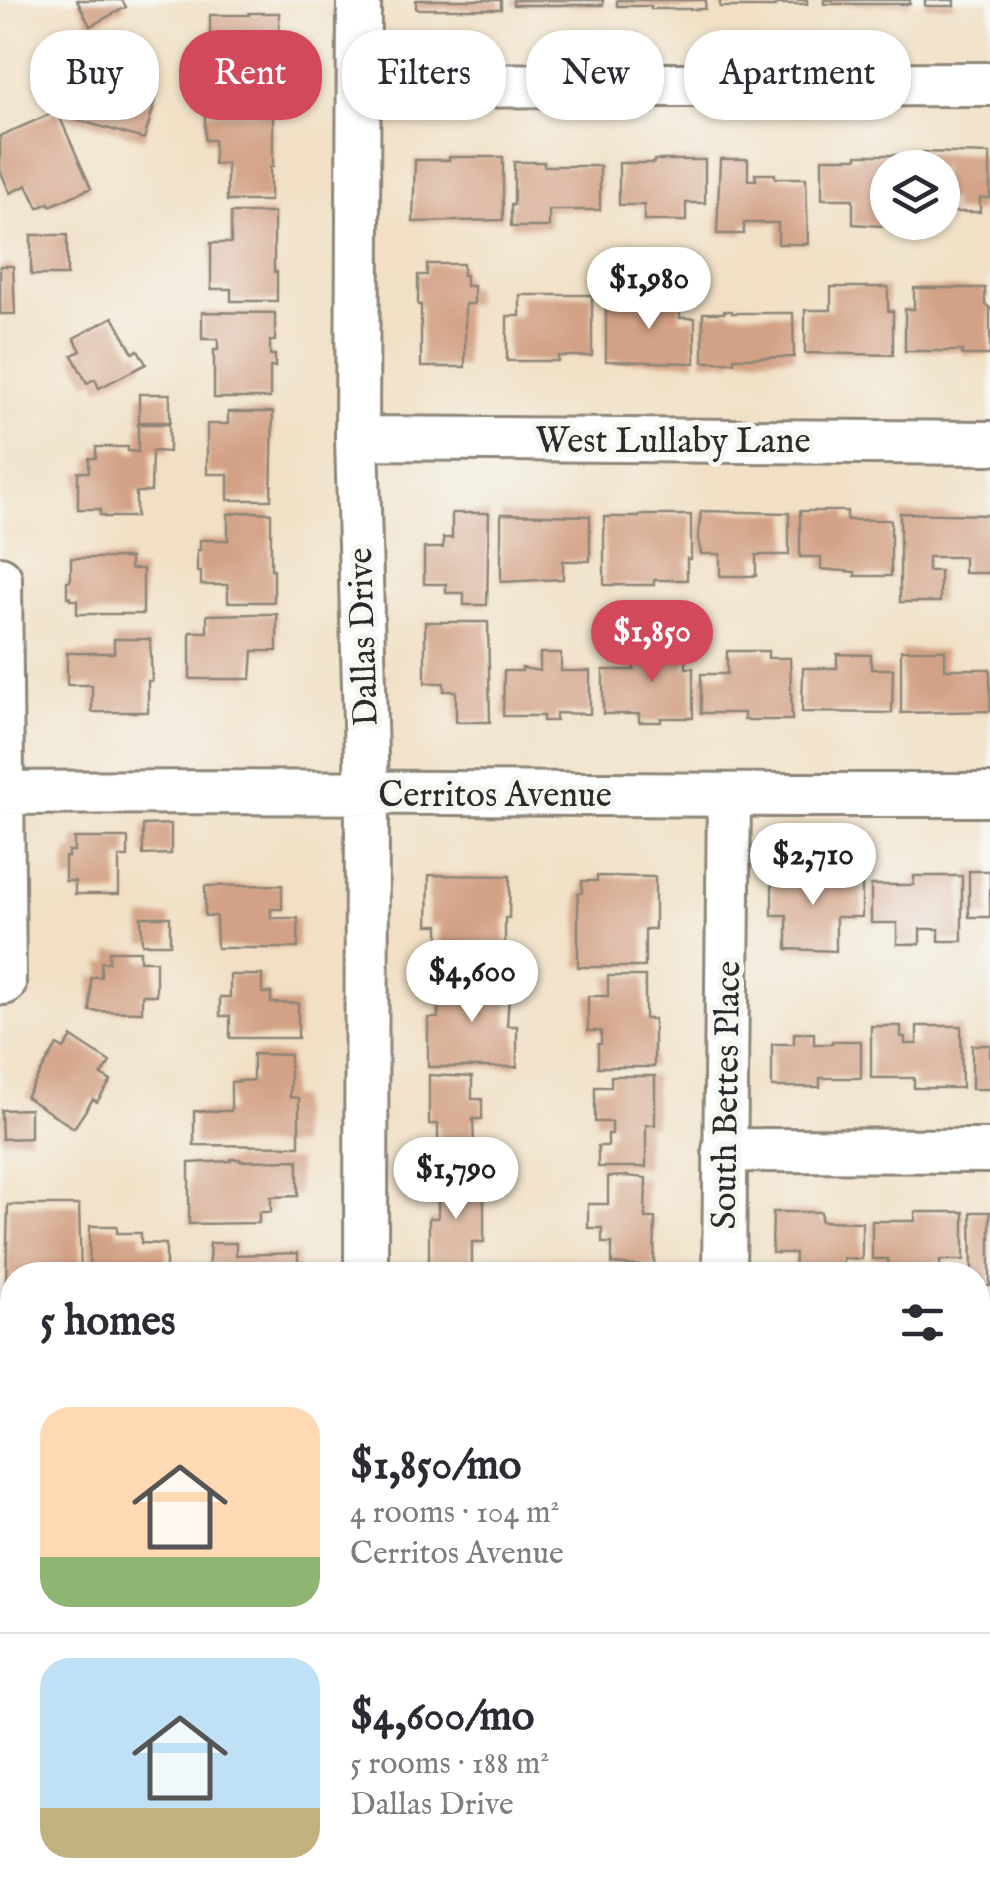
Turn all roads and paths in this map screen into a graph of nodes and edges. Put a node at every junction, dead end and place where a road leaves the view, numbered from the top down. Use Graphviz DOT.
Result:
graph roads {
  1 [pos="359,0"];
  2 [pos="359,30"];
  3 [pos="990,84"];
  4 [pos="506,86"];
  5 [pos="359,120"];
  6 [pos="357,438"];
  7 [pos="990,443"];
  8 [pos="0,578"];
  9 [pos="1,793"];
  10 [pos="367,793"];
  11 [pos="990,794"];
  12 [pos="729,796"];
  13 [pos="4,983"];
  14 [pos="724,1150"];
  15 [pos="990,1151"];
  16 [pos="366,1262"];
  17 [pos="724,1262"];
  1 -- 2 [label="street, Dallas Drive"];
  3 -- 4 [label="street"];
  5 -- 6 [label="street, Dallas Drive"];
  6 -- 7 [label="street, West Lullaby Lane"];
  6 -- 10 [label="street, Dallas Drive"];
  8 -- 9 [label="street"];
  9 -- 10 [label="street, Cerritos Avenue"];
  9 -- 13 [label="street"];
  10 -- 12 [label="street, Cerritos Avenue"];
  10 -- 16 [label="street, Dallas Drive"];
  11 -- 12 [label="street, Cerritos Avenue"];
  12 -- 14 [label="street, South Bettes Place"];
  14 -- 15 [label="street"];
  14 -- 17 [label="street, South Bettes Place"];
}
